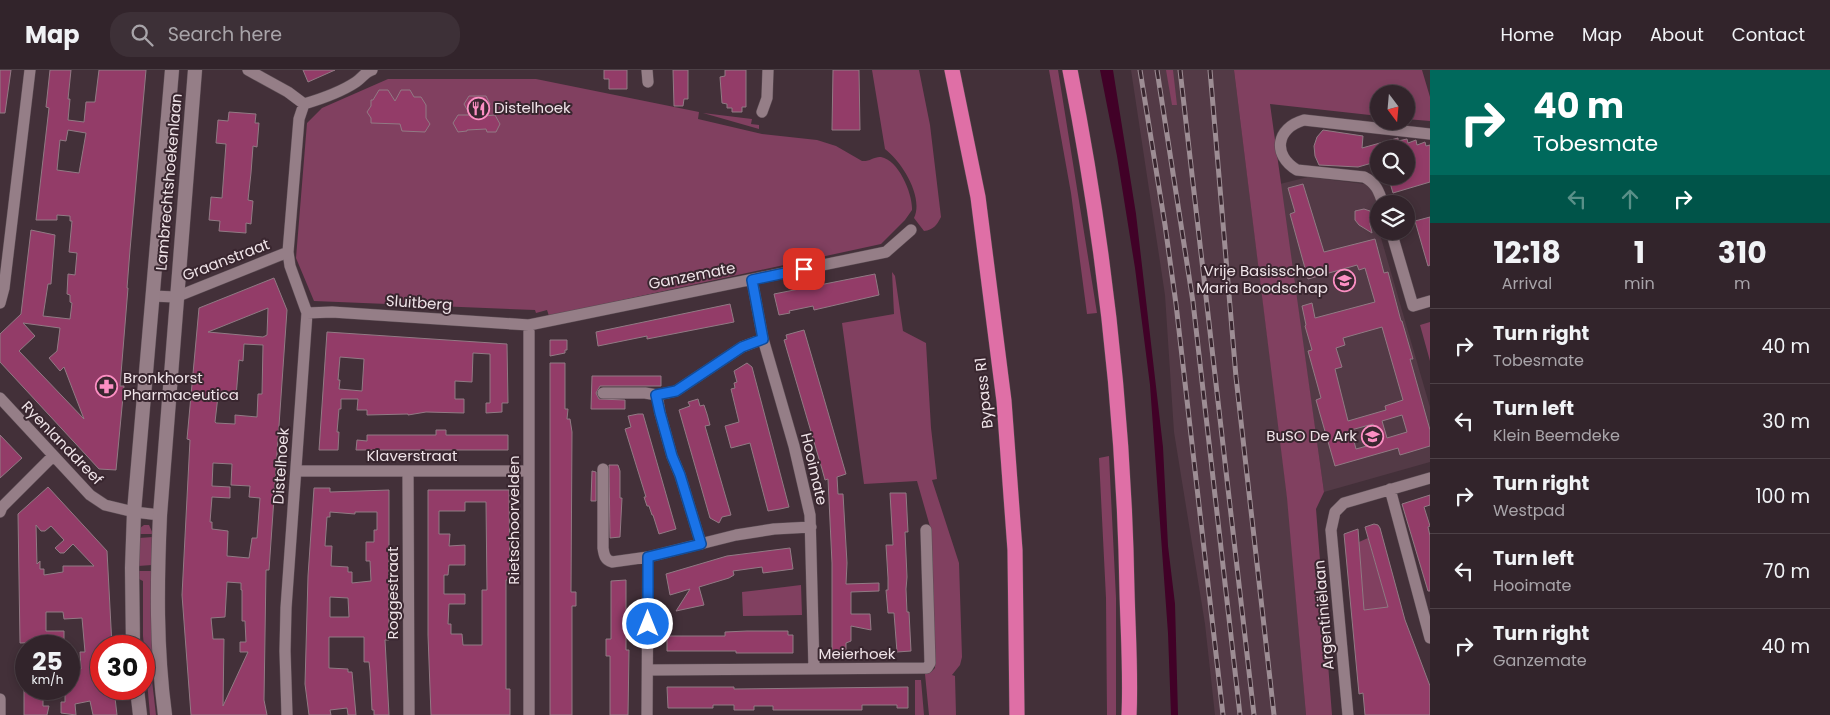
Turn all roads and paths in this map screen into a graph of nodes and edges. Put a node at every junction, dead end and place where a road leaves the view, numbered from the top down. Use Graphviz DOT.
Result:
graph roads {
  1 [pos="30,70"];
  2 [pos="172,70"];
  3 [pos="195,70"];
  4 [pos="248,70"];
  5 [pos="369,70"];
  6 [pos="647,70"];
  7 [pos="768,70"];
  8 [pos="952,70"];
  9 [pos="1070,70"];
  10 [pos="648,82"];
  11 [pos="304,104"];
  12 [pos="762,112"];
  13 [pos="1430,134"];
  14 [pos="1380,195"];
  15 [pos="912,230"];
  16 [pos="1394,240"];
  17 [pos="288,252"];
  18 [pos="752,280"];
  19 [pos="152,296"];
  20 [pos="176,297"];
  21 [pos="0,302"];
  22 [pos="1430,302"];
  23 [pos="307,313"];
  24 [pos="529,325"];
  25 [pos="763,339"];
  26 [pos="604,393"];
  27 [pos="656,395"];
  28 [pos="0,398"];
  29 [pos="53,456"];
  30 [pos="603,469"];
  31 [pos="296,471"];
  32 [pos="408,471"];
  33 [pos="529,471"];
  34 [pos="1430,478"];
  35 [pos="1390,489"];
  36 [pos="0,512"];
  37 [pos="134,512"];
  38 [pos="160,515"];
  39 [pos="811,527"];
  40 [pos="926,530"];
  41 [pos="701,544"];
  42 [pos="648,557"];
  43 [pos="133,635"];
  44 [pos="1430,638"];
  45 [pos="814,669"];
  46 [pos="648,670"];
  47 [pos="0,700"];
  48 [pos="138,700"];
  49 [pos="0,715"];
  50 [pos="140,715"];
  51 [pos="165,715"];
  52 [pos="287,715"];
  53 [pos="408,715"];
  54 [pos="528,715"];
  55 [pos="647,715"];
  56 [pos="1017,715"];
  57 [pos="1129,715"];
  58 [pos="1348,715"];
  1 -- 21 [label="street"];
  2 -- 19 [label="street, Lambrechtshoekenlaan"];
  3 -- 20 [label="street, Lambrechtshoekenlaan"];
  4 -- 11 [label="street"];
  5 -- 11 [label="street"];
  6 -- 10 [label="street"];
  7 -- 12 [label="street"];
  8 -- 56 [label="highway, Bypass R1"];
  9 -- 57 [label="highway"];
  11 -- 17 [label="street, Distelhoek"];
  13 -- 14 [label="street"];
  15 -- 18 [label="street, Ganzemate"];
  16 -- 22 [label="street"];
  17 -- 20 [label="street, Graanstraat"];
  17 -- 23 [label="street, Distelhoek"];
  18 -- 24 [label="street, Ganzemate"];
  18 -- 25 [label="street, Hooimate"];
  19 -- 20 [label="street"];
  19 -- 37 [label="street, Lambrechtshoekenlaan"];
  20 -- 38 [label="street, Lambrechtshoekenlaan"];
  23 -- 24 [label="street, Sluitberg"];
  23 -- 31 [label="street, Distelhoek"];
  24 -- 33 [label="street, Rietschoorvelden"];
  25 -- 27 [label="street"];
  25 -- 39 [label="street, Hooimate"];
  26 -- 27 [label="street"];
  27 -- 41 [label="street"];
  28 -- 29 [label="street, Ryenlanddreef"];
  29 -- 36 [label="street"];
  29 -- 37 [label="street, Ryenlanddreef"];
  30 -- 42 [label="street"];
  31 -- 32 [label="street, Klaverstraat"];
  31 -- 52 [label="street, Distelhoek"];
  32 -- 33 [label="street, Klaverstraat"];
  32 -- 53 [label="street, Roggestraat"];
  33 -- 54 [label="street, Rietschoorvelden"];
  34 -- 35 [label="street"];
  35 -- 44 [label="street"];
  35 -- 58 [label="street, Argentiniëlaan"];
  37 -- 38 [label="street"];
  37 -- 43 [label="street, Lambrechtshoekenlaan"];
  38 -- 51 [label="street, Lambrechtshoekenlaan"];
  39 -- 41 [label="street"];
  39 -- 45 [label="street, Hooimate"];
  40 -- 45 [label="street, Meierhoek"];
  41 -- 42 [label="street"];
  42 -- 46 [label="street"];
  45 -- 46 [label="street, Meierhoek"];
  46 -- 55 [label="street"];
  47 -- 49 [label="street"];
  48 -- 50 [label="street"];
}
